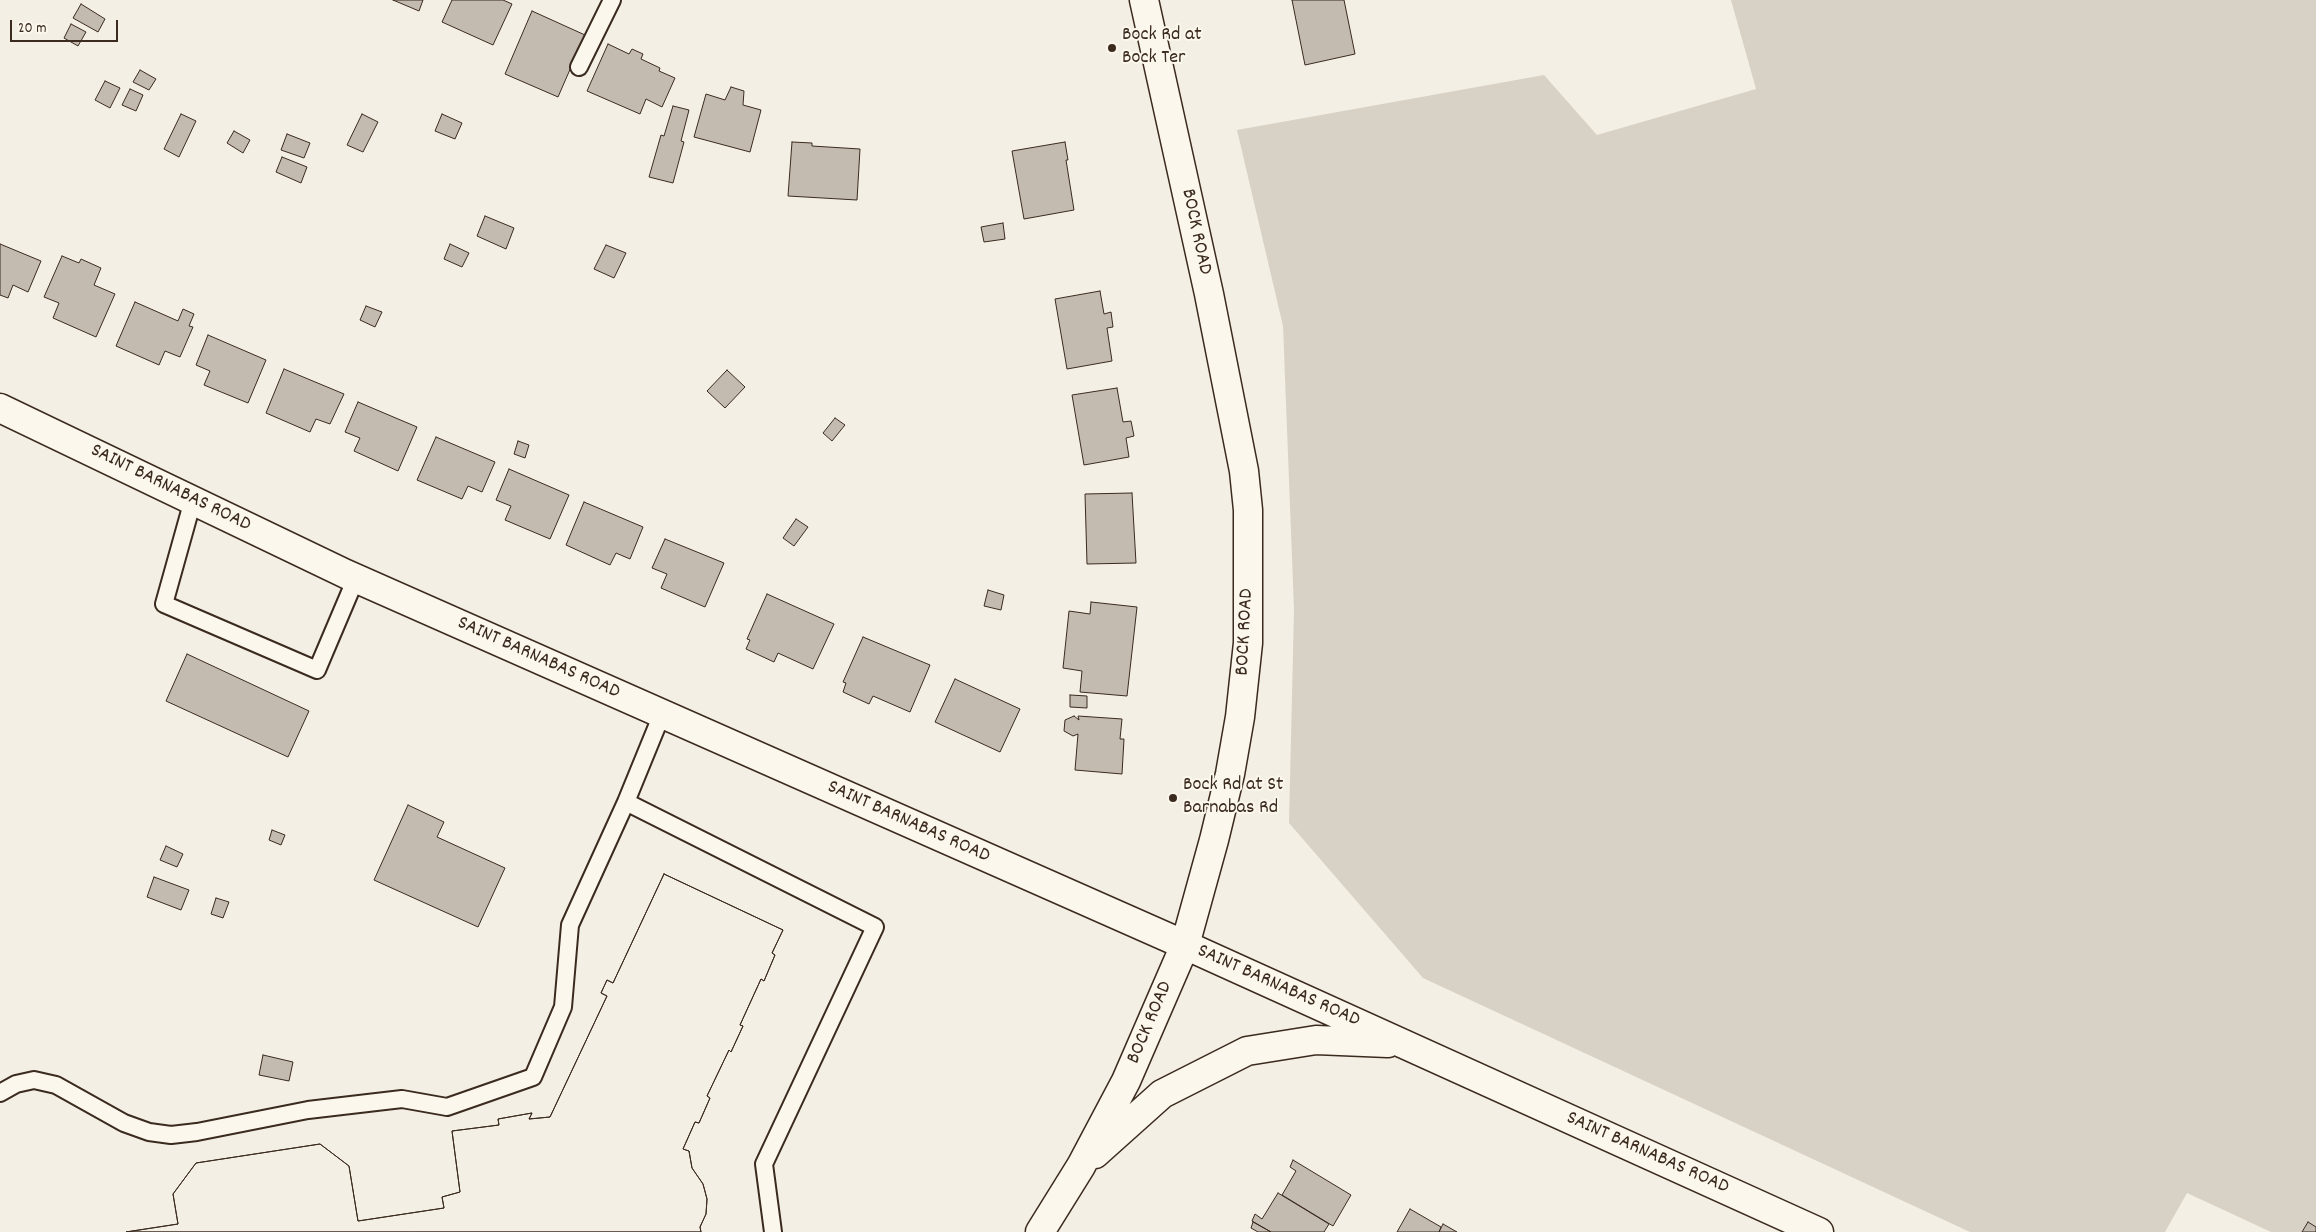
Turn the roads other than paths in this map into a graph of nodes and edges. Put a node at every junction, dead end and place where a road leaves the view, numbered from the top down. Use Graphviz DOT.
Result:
graph roads {
  1 [pos="612,0"];
  2 [pos="1144,0"];
  3 [pos="579,68"];
  4 [pos="0,408"];
  5 [pos="194,500"];
  6 [pos="356,578"];
  7 [pos="662,714"];
  8 [pos="626,802"];
  9 [pos="1185,945"];
  10 [pos="1404,1044"];
  11 [pos="0,1093"];
  12 [pos="1081,1166"];
  13 [pos="773,1232"];
  14 [pos="1040,1232"];
  15 [pos="1819,1232"];
  1 -- 3 [label="lane"];
  2 -- 9 [label="main road, BOCK ROAD"];
  4 -- 5 [label="main road, SAINT BARNABAS ROAD"];
  5 -- 6 [label="main road, SAINT BARNABAS ROAD"];
  5 -- 6 [label="lane"];
  6 -- 7 [label="main road, SAINT BARNABAS ROAD"];
  7 -- 8 [label="lane"];
  7 -- 9 [label="main road, SAINT BARNABAS ROAD"];
  8 -- 11 [label="lane"];
  8 -- 13 [label="lane"];
  9 -- 10 [label="main road, SAINT BARNABAS ROAD"];
  9 -- 12 [label="main road, BOCK ROAD"];
  10 -- 12 [label="main road"];
  10 -- 15 [label="main road, SAINT BARNABAS ROAD"];
  12 -- 14 [label="main road, BOCK ROAD"];
}
